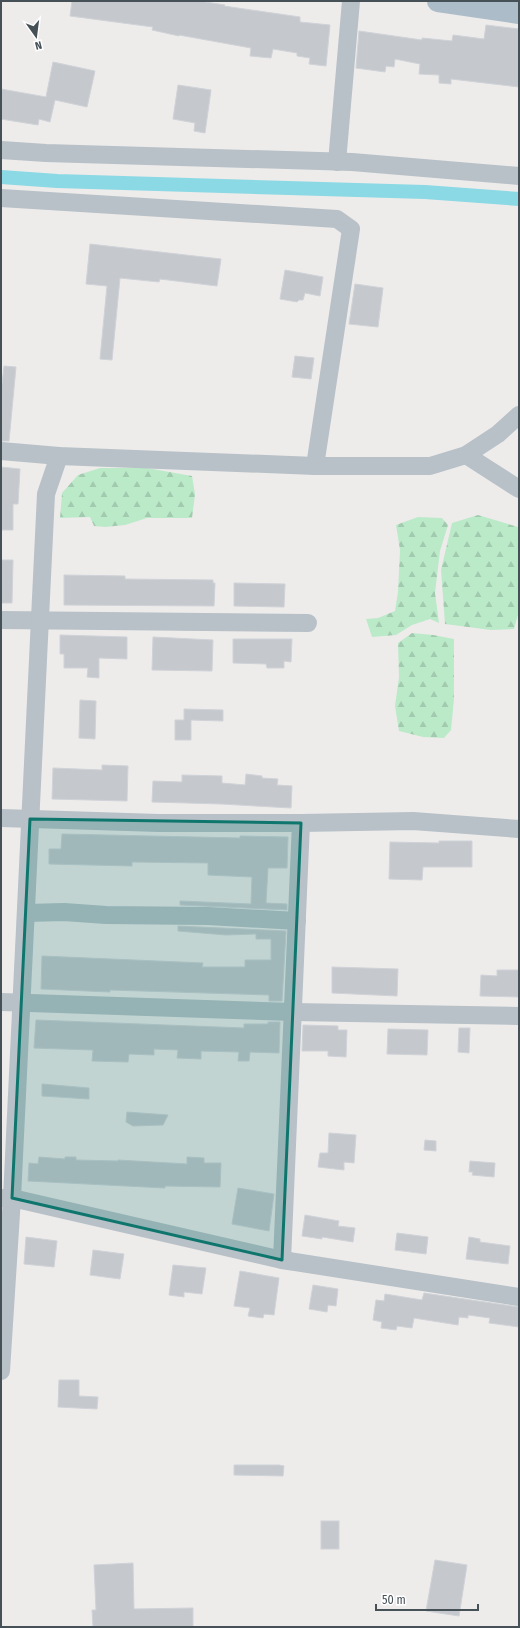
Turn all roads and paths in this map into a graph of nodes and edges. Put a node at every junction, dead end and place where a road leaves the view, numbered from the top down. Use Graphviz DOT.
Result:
graph roads {
  1 [pos="351,1"];
  2 [pos="438,1"];
  3 [pos="519,14"];
  4 [pos="1,150"];
  5 [pos="337,162"];
  6 [pos="519,176"];
  7 [pos="1,198"];
  8 [pos="519,416"];
  9 [pos="1,451"];
  10 [pos="466,455"];
  11 [pos="58,456"];
  12 [pos="315,466"];
  13 [pos="519,489"];
  14 [pos="1,620"];
  15 [pos="39,621"];
  16 [pos="308,623"];
  17 [pos="1,818"];
  18 [pos="30,819"];
  19 [pos="302,824"];
  20 [pos="519,829"];
  21 [pos="26,913"];
  22 [pos="297,921"];
  23 [pos="1,1002"];
  24 [pos="22,1002"];
  25 [pos="293,1012"];
  26 [pos="519,1016"];
  27 [pos="6,1198"];
  28 [pos="282,1260"];
  29 [pos="519,1297"];
  30 [pos="1,1371"];
  1 -- 5 [label="street"];
  2 -- 3 [label="main road"];
  4 -- 5 [label="street"];
  5 -- 6 [label="street"];
  7 -- 12 [label="street"];
  8 -- 10 [label="street"];
  9 -- 11 [label="street"];
  10 -- 12 [label="street"];
  10 -- 13 [label="street"];
  11 -- 12 [label="street"];
  11 -- 15 [label="street"];
  14 -- 15 [label="street"];
  15 -- 16 [label="street"];
  15 -- 18 [label="street"];
  17 -- 18 [label="street"];
  18 -- 19 [label="street"];
  18 -- 21 [label="street"];
  19 -- 20 [label="street"];
  19 -- 22 [label="street"];
  21 -- 22 [label="street"];
  21 -- 24 [label="street"];
  22 -- 25 [label="street"];
  23 -- 24 [label="street"];
  24 -- 25 [label="street"];
  24 -- 27 [label="street"];
  25 -- 26 [label="street"];
  25 -- 28 [label="street"];
  27 -- 28 [label="street"];
  27 -- 30 [label="street"];
  28 -- 29 [label="street"];
}
